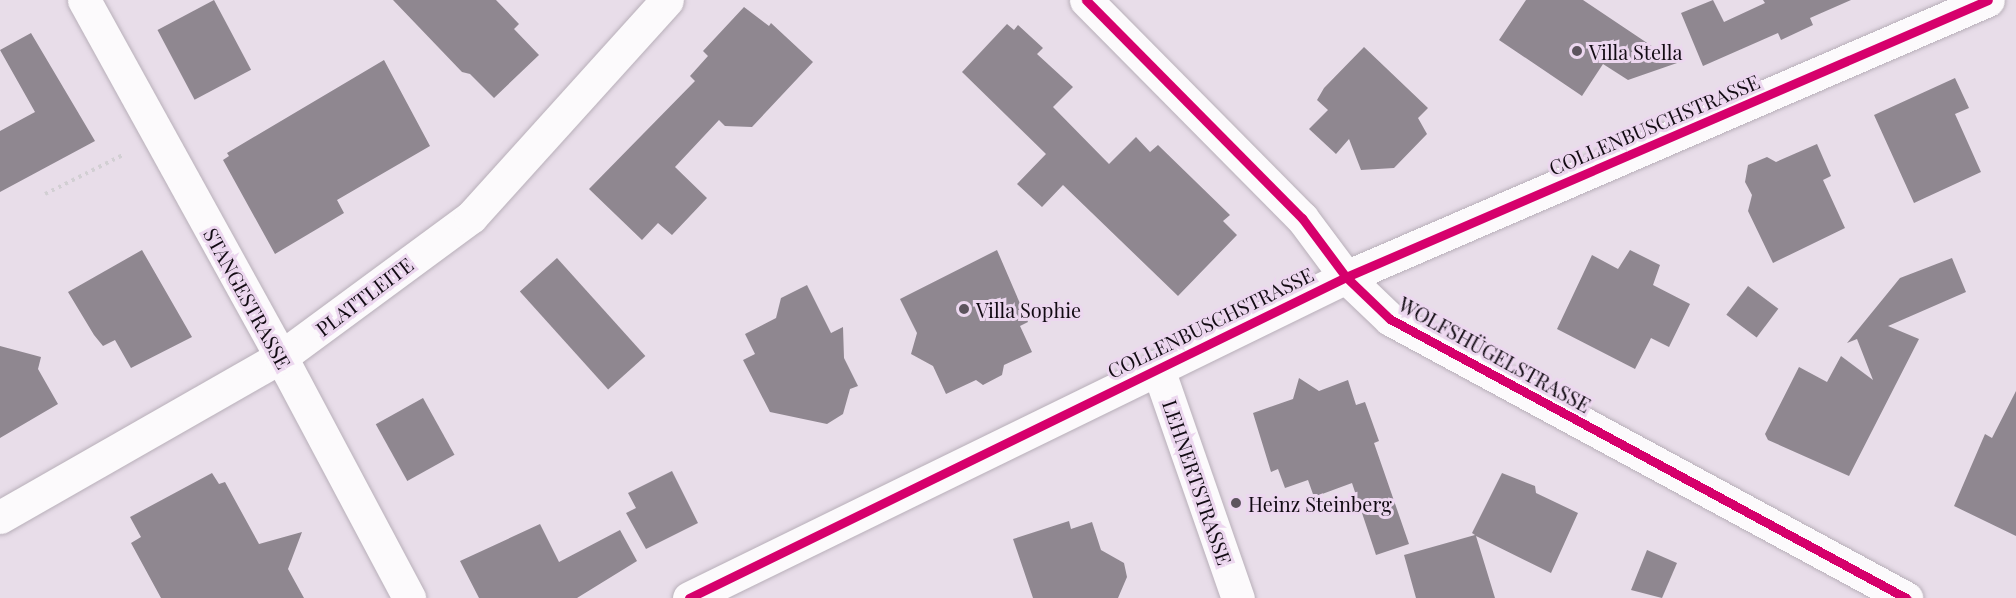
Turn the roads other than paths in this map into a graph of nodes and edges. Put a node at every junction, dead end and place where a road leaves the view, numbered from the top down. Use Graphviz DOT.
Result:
graph roads {
  1 [pos="84,0"];
  2 [pos="667,0"];
  3 [pos="1086,0"];
  4 [pos="1988,0"];
  5 [pos="1346,277"];
  6 [pos="281,357"];
  7 [pos="1157,366"];
  8 [pos="0,517"];
  9 [pos="409,598"];
  10 [pos="689,598"];
  11 [pos="1238,598"];
  12 [pos="1906,598"];
  1 -- 6 [label="street, STANGESTRASSE"];
  2 -- 6 [label="street, PLATTLEITE"];
  3 -- 5 [label="street, WOLFSHÜGELSTRASSE"];
  4 -- 5 [label="street, COLLENBUSCHSTRASSE"];
  5 -- 7 [label="street, COLLENBUSCHSTRASSE"];
  5 -- 12 [label="street, WOLFSHÜGELSTRASSE"];
  6 -- 8 [label="street, PLATTLEITE"];
  6 -- 9 [label="street, STANGESTRASSE"];
  7 -- 10 [label="street, COLLENBUSCHSTRASSE"];
  7 -- 11 [label="street, LEHNERTSTRASSE"];
}
